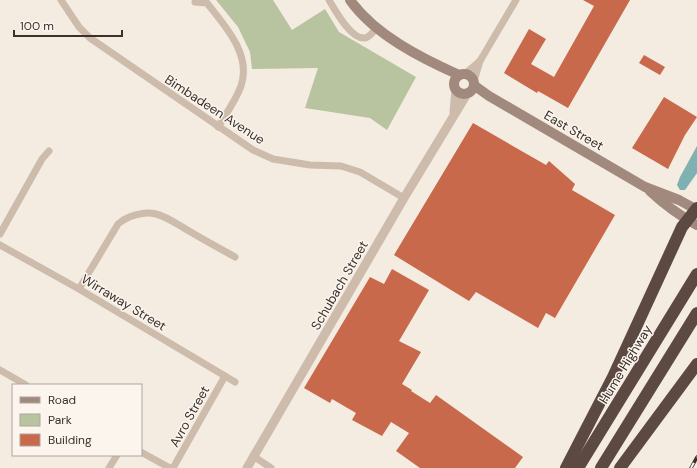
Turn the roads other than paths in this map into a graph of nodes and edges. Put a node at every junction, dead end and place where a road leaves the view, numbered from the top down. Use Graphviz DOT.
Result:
graph roads {
  1 [pos="61,0"];
  2 [pos="329,0"];
  3 [pos="350,0"];
  4 [pos="516,0"];
  5 [pos="195,2"];
  6 [pos="207,2"];
  7 [pos="377,28"];
  8 [pos="480,61"];
  9 [pos="436,65"];
  10 [pos="462,75"];
  11 [pos="455,87"];
  12 [pos="471,88"];
  13 [pos="454,115"];
  14 [pos="218,127"];
  15 [pos="48,151"];
  16 [pos="645,187"];
  17 [pos="404,198"];
  18 [pos="696,209"];
  19 [pos="692,223"];
  20 [pos="0,234"];
  21 [pos="0,245"];
  22 [pos="235,257"];
  23 [pos="697,274"];
  24 [pos="79,289"];
  25 [pos="697,313"];
  26 [pos="697,364"];
  27 [pos="0,370"];
  28 [pos="225,376"];
  29 [pos="235,382"];
  30 [pos="24,384"];
  31 [pos="142,453"];
  32 [pos="116,456"];
  33 [pos="253,456"];
  34 [pos="109,468"];
  35 [pos="170,468"];
  36 [pos="173,468"];
  37 [pos="247,468"];
  38 [pos="271,468"];
  39 [pos="566,468"];
  40 [pos="578,468"];
  41 [pos="601,468"];
  42 [pos="620,468"];
  1 -- 14 [label="street, Bimbadeen Avenue"];
  2 -- 7 [label="street"];
  3 -- 7 [label="main road"];
  4 -- 8 [label="street, Schubach Street"];
  5 -- 6 [label="street"];
  6 -- 14 [label="street"];
  7 -- 9 [label="main road"];
  8 -- 10 [label="street, Schubach Street"];
  8 -- 12 [label="street, Schubach Street"];
  9 -- 10 [label="main road"];
  9 -- 11 [label="main road"];
  10 -- 11 [label="main road"];
  10 -- 12 [label="main road"];
  11 -- 12 [label="main road"];
  11 -- 13 [label="street, Schubach Street"];
  12 -- 13 [label="street, Schubach Street"];
  12 -- 16 [label="main road, East Street"];
  13 -- 17 [label="street, Schubach Street"];
  14 -- 17 [label="street, Bimbadeen Avenue"];
  15 -- 20 [label="street"];
  16 -- 18 [label="main road, East Street"];
  16 -- 19 [label="main road, East Street"];
  17 -- 33 [label="street, Schubach Street"];
  18 -- 19 [label="highway"];
  19 -- 39 [label="highway"];
  21 -- 24 [label="street, Wirraway Street"];
  22 -- 24 [label="street"];
  23 -- 40 [label="highway, Hume Highway"];
  24 -- 28 [label="street, Wirraway Street"];
  25 -- 41 [label="highway"];
  26 -- 42 [label="highway"];
  27 -- 30 [label="street"];
  28 -- 29 [label="street, Wirraway Street"];
  28 -- 36 [label="street, Avro Street"];
  31 -- 35 [label="street"];
  32 -- 34 [label="street"];
  33 -- 37 [label="street, Schubach Street"];
  33 -- 38 [label="street"];
}
